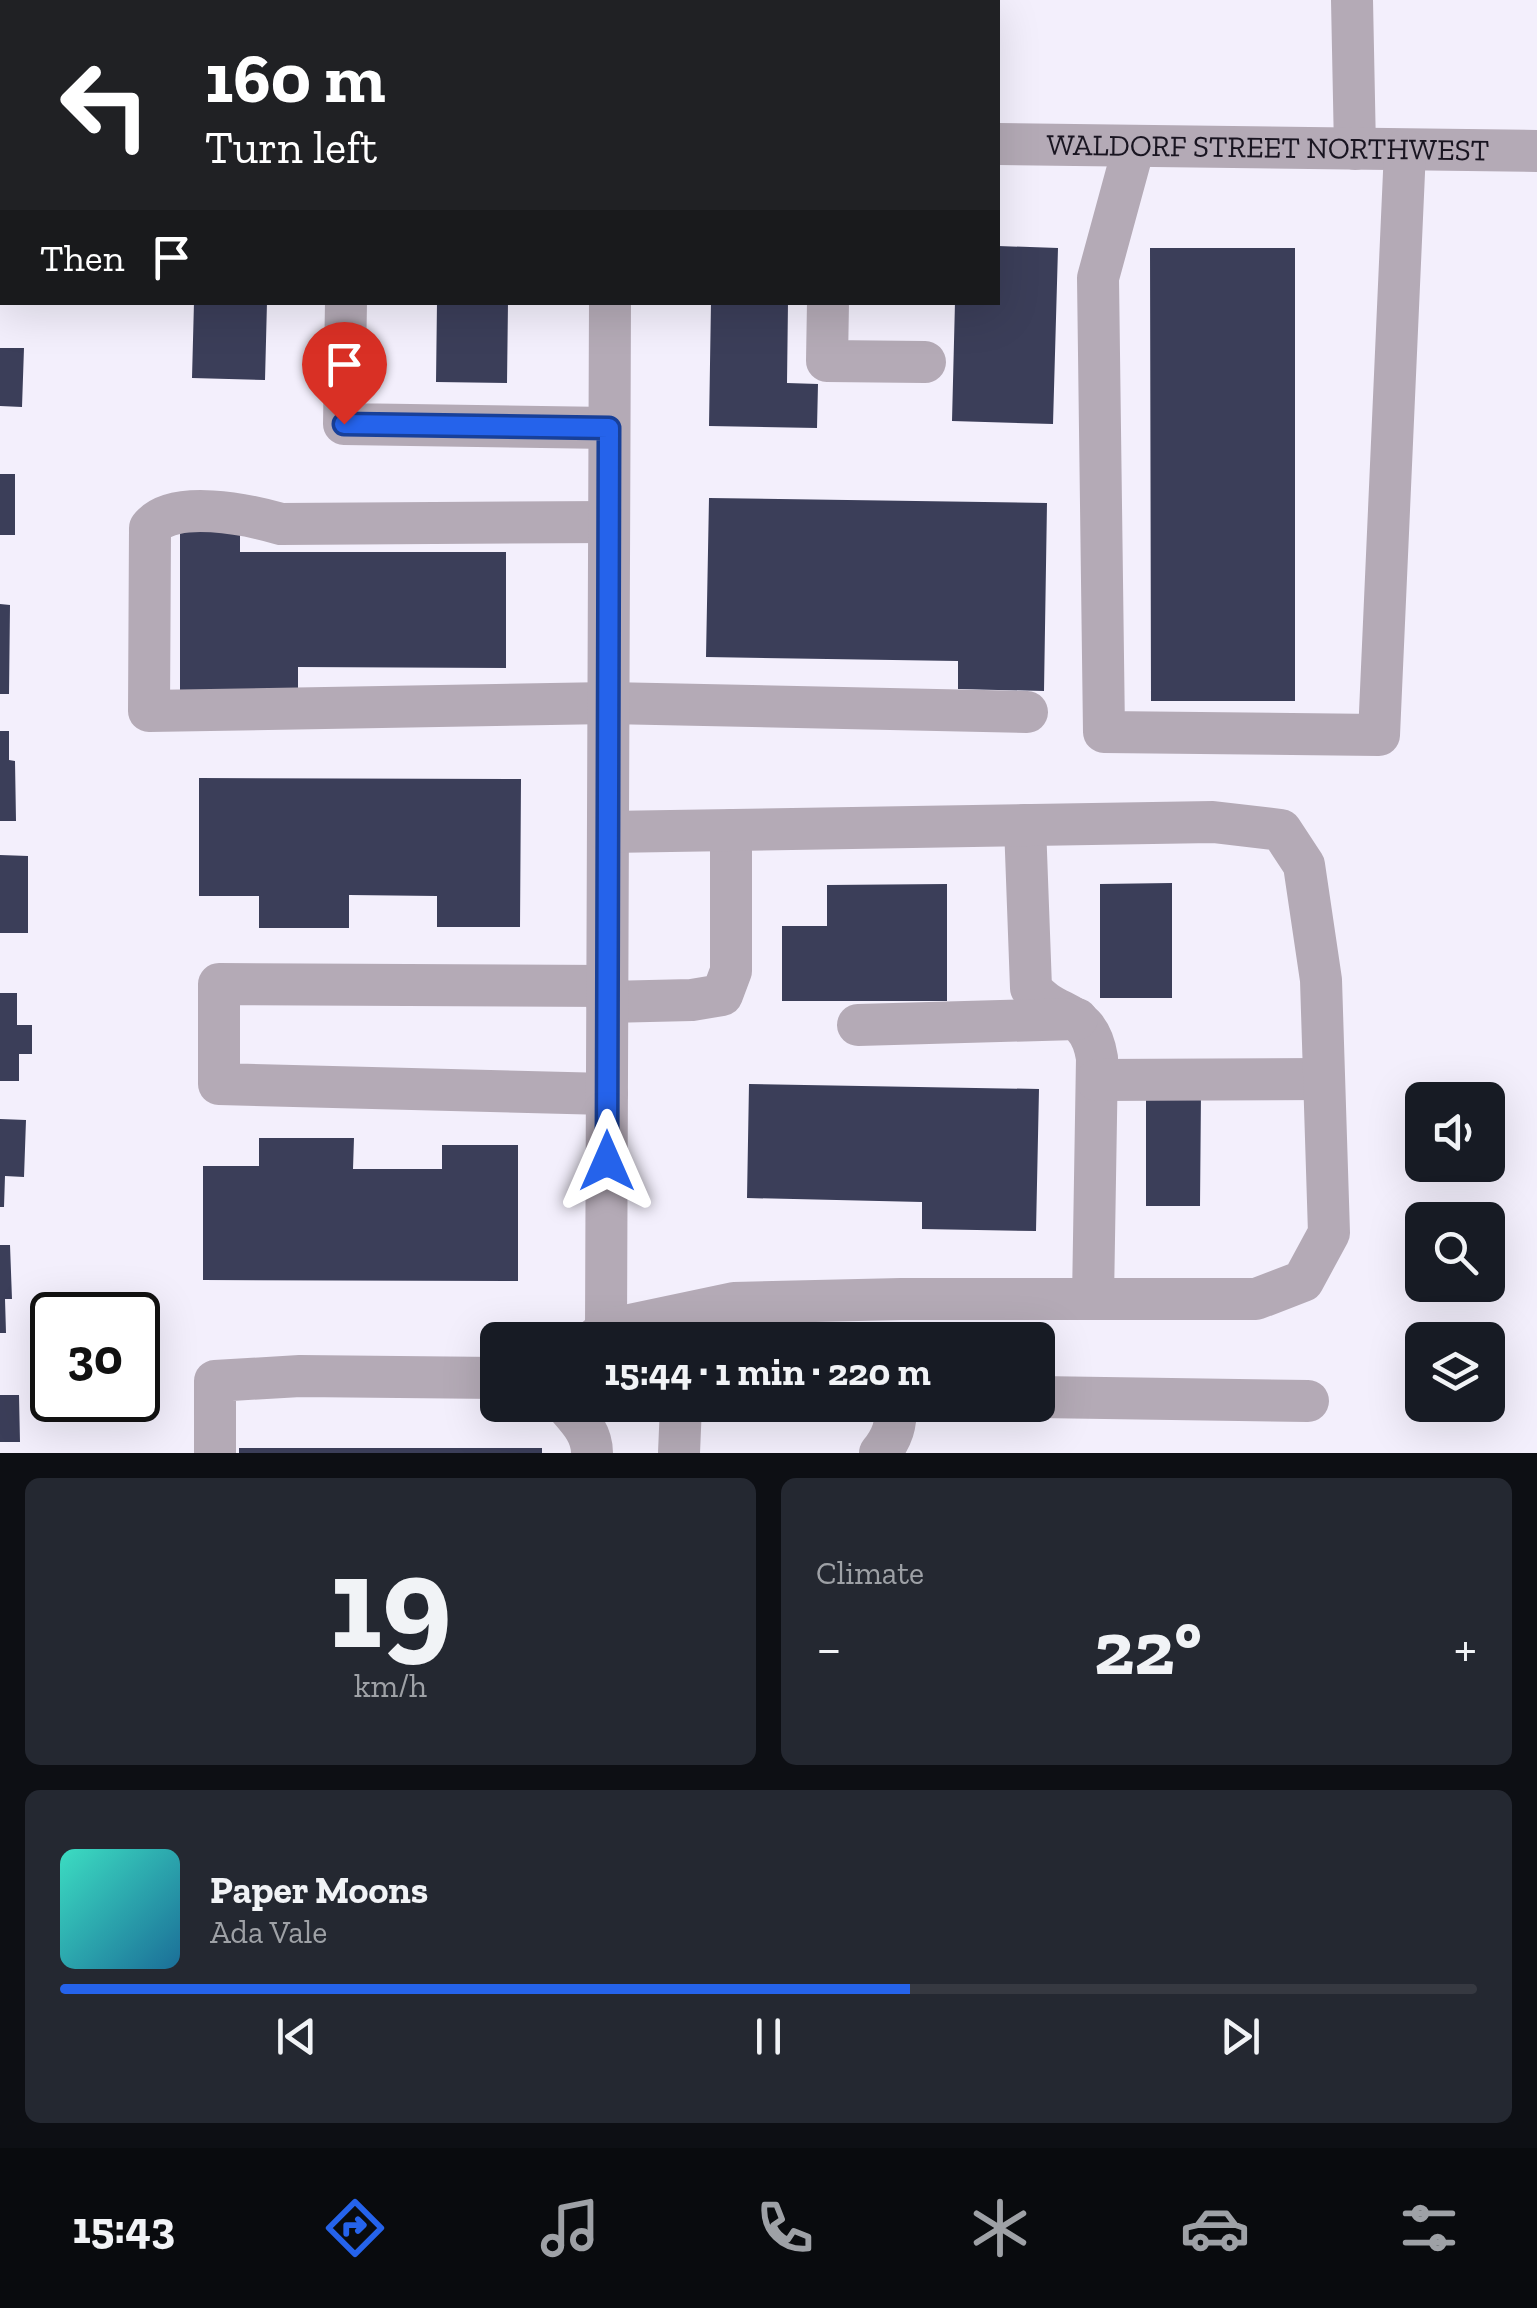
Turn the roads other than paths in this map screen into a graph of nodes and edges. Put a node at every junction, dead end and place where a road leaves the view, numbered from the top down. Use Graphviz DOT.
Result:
graph roads {
  1 [pos="1352,0"];
  2 [pos="1000,144"];
  3 [pos="1134,146"];
  4 [pos="1355,149"];
  5 [pos="1405,150"];
  6 [pos="1537,152"];
  7 [pos="346,305"];
  8 [pos="610,305"];
  9 [pos="828,305"];
  10 [pos="925,362"];
  11 [pos="609,428"];
  12 [pos="609,522"];
  13 [pos="608,702"];
  14 [pos="1027,712"];
  15 [pos="1025,825"];
  16 [pos="731,830"];
  17 [pos="608,832"];
  18 [pos="607,994"];
  19 [pos="1078,1020"];
  20 [pos="858,1026"];
  21 [pos="1324,1079"];
  22 [pos="1097,1080"];
  23 [pos="607,1094"];
  24 [pos="1093,1299"];
  25 [pos="607,1322"];
  26 [pos="663,1322"];
  27 [pos="480,1378"];
  28 [pos="1055,1397"];
  29 [pos="1308,1401"];
  30 [pos="581,1422"];
  31 [pos="680,1422"];
  32 [pos="896,1422"];
  33 [pos="215,1453"];
  34 [pos="592,1453"];
  35 [pos="679,1453"];
  36 [pos="880,1453"];
  1 -- 4 [label="street"];
  2 -- 3 [label="street, WALDORF STREET NORTHWEST"];
  3 -- 4 [label="street, WALDORF STREET NORTHWEST"];
  3 -- 5 [label="street"];
  4 -- 5 [label="street, WALDORF STREET NORTHWEST"];
  5 -- 6 [label="street, WALDORF STREET NORTHWEST"];
  7 -- 11 [label="street"];
  8 -- 11 [label="street"];
  9 -- 10 [label="street"];
  11 -- 12 [label="street"];
  12 -- 13 [label="street"];
  12 -- 13 [label="street"];
  13 -- 14 [label="street"];
  13 -- 17 [label="street"];
  15 -- 16 [label="street"];
  15 -- 19 [label="street"];
  15 -- 21 [label="street"];
  16 -- 17 [label="street"];
  16 -- 18 [label="street"];
  17 -- 18 [label="street"];
  18 -- 23 [label="street"];
  18 -- 23 [label="street"];
  19 -- 20 [label="street"];
  19 -- 22 [label="street"];
  21 -- 22 [label="street"];
  21 -- 24 [label="street"];
  22 -- 24 [label="street"];
  23 -- 25 [label="street"];
  24 -- 26 [label="street"];
  27 -- 33 [label="street"];
  28 -- 29 [label="street"];
  30 -- 34 [label="street"];
  31 -- 35 [label="street"];
  32 -- 36 [label="street"];
}
